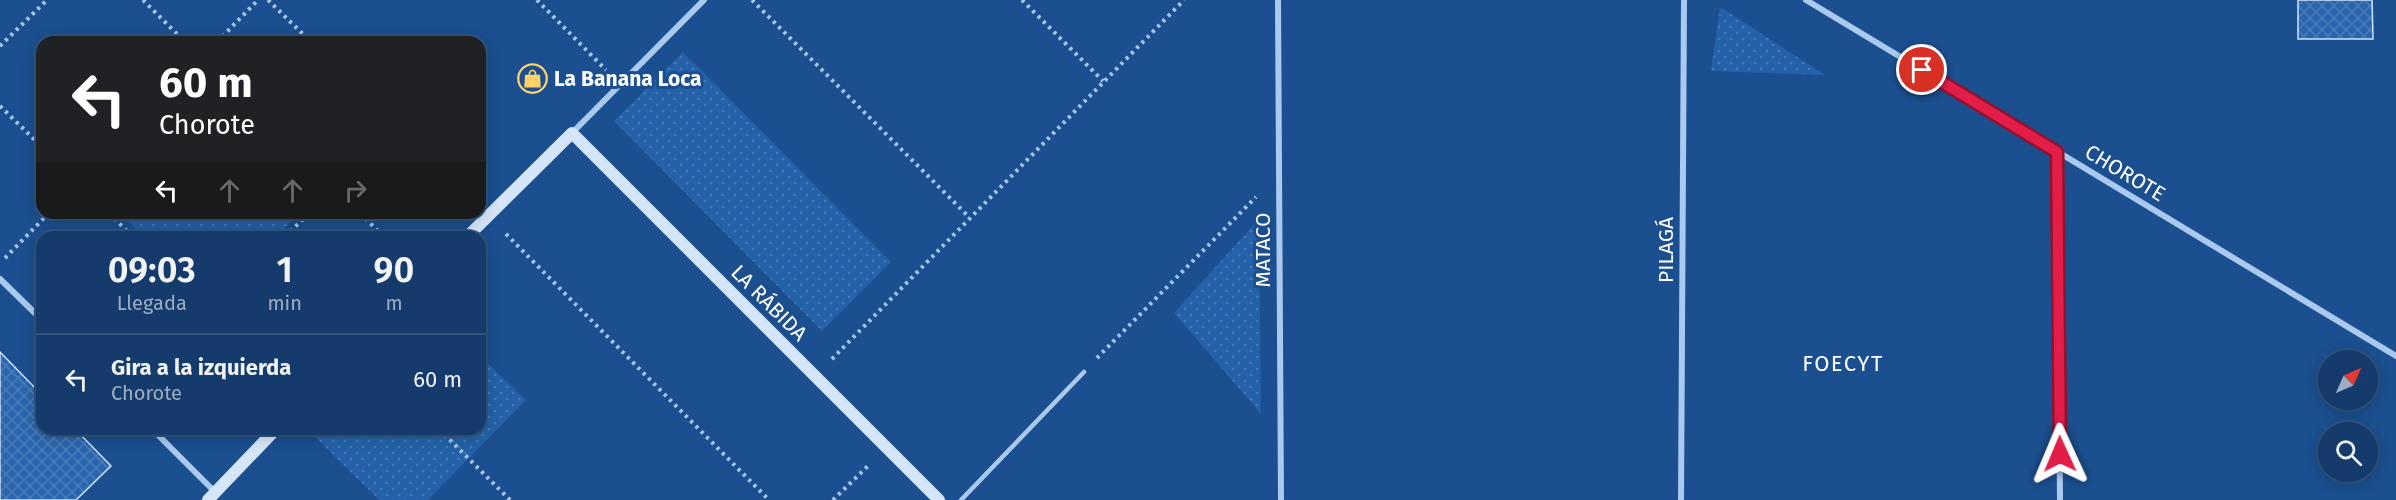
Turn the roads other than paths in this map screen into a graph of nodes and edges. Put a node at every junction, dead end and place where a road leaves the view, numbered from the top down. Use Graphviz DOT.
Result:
graph roads {
  1 [pos="704,0"];
  2 [pos="1278,0"];
  3 [pos="1684,0"];
  4 [pos="1806,0"];
  5 [pos="572,133"];
  6 [pos="2057,152"];
  7 [pos="486,218"];
  8 [pos="485,219"];
  9 [pos="473,231"];
  10 [pos="0,279"];
  11 [pos="36,314"];
  12 [pos="2396,356"];
  13 [pos="1084,372"];
  14 [pos="157,435"];
  15 [pos="270,435"];
  16 [pos="212,496"];
  17 [pos="939,500"];
  18 [pos="961,500"];
  19 [pos="1281,500"];
  20 [pos="1681,500"];
  21 [pos="2060,500"];
  1 -- 5 [label="street"];
  2 -- 19 [label="street, MATACO"];
  3 -- 20 [label="street, PILAGÁ"];
  4 -- 6 [label="street, CHOROTE"];
  5 -- 7 [label="street"];
  5 -- 17 [label="street, LA RÁBIDA"];
  6 -- 12 [label="street, CHOROTE"];
  6 -- 21 [label="street"];
  8 -- 9 [label="street"];
  10 -- 11 [label="street"];
  13 -- 18 [label="lane"];
  14 -- 16 [label="street"];
  15 -- 16 [label="street"];
}
